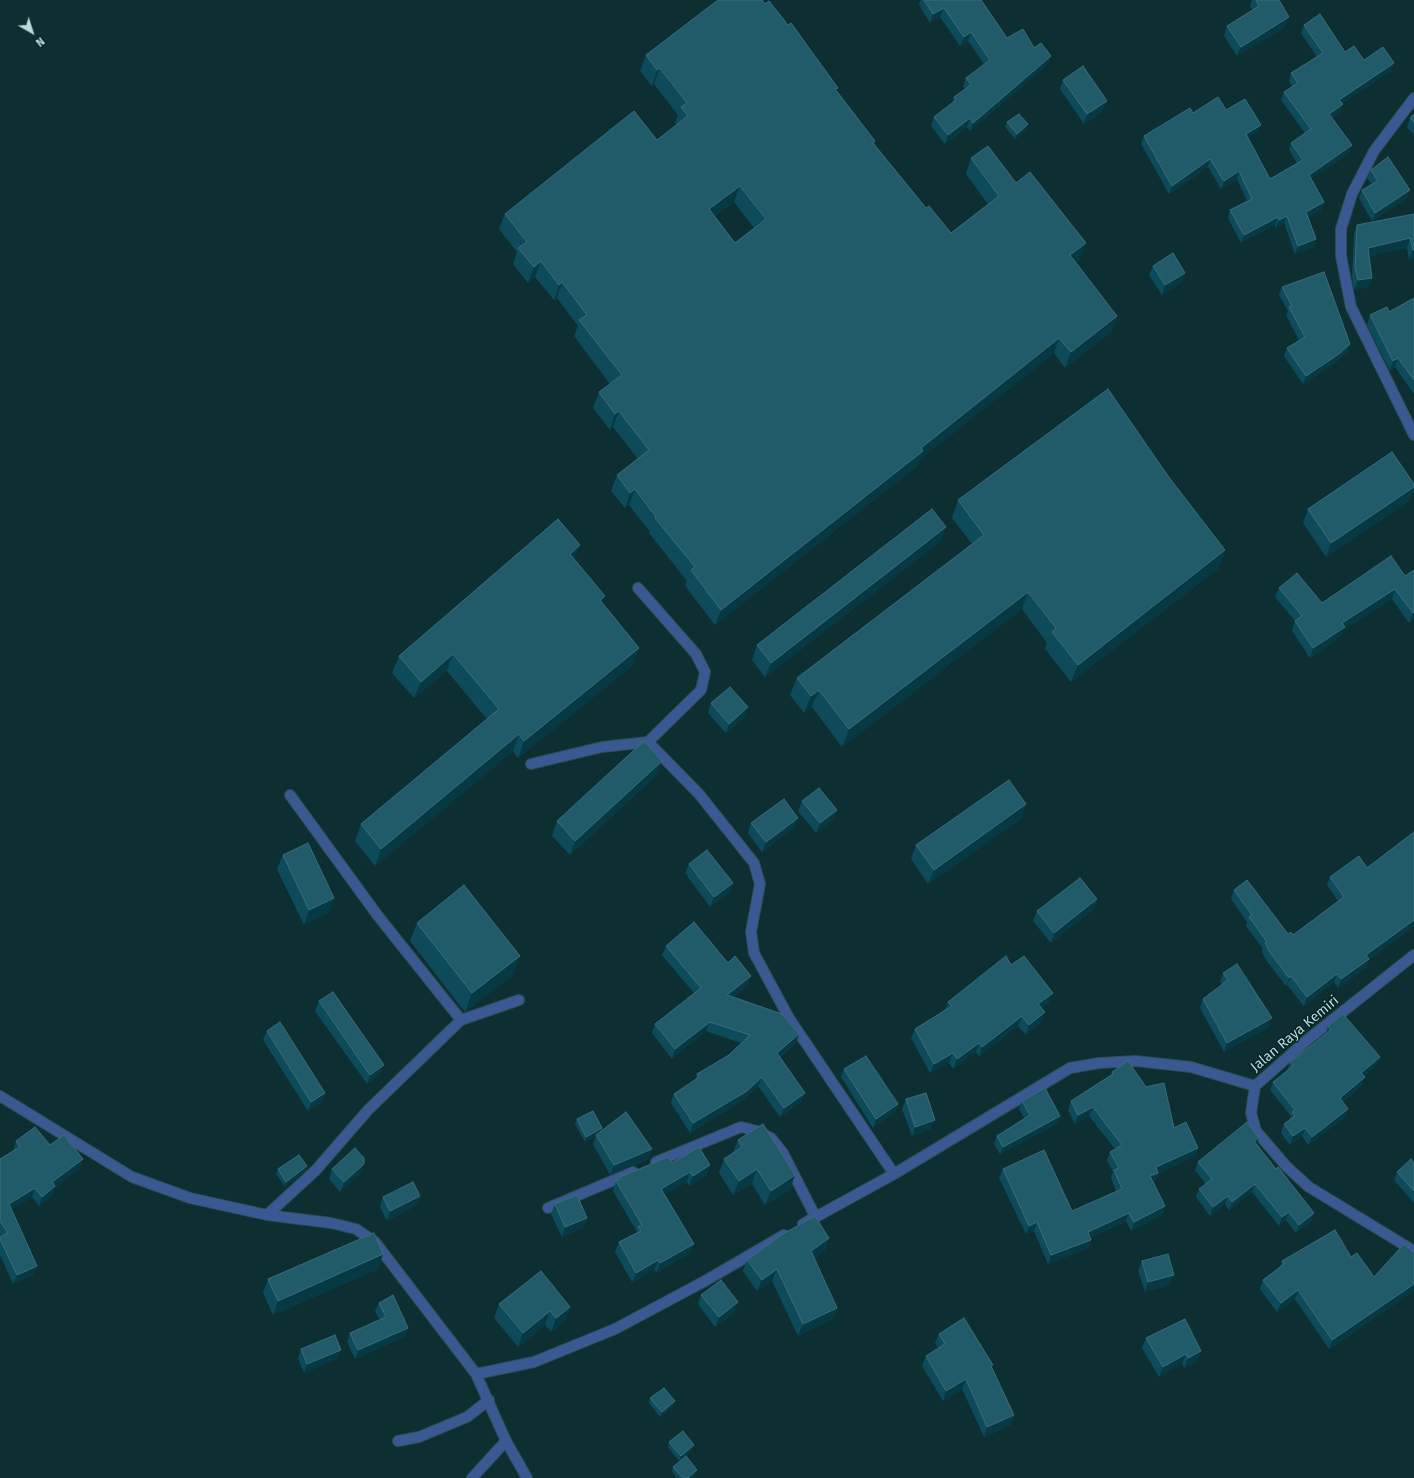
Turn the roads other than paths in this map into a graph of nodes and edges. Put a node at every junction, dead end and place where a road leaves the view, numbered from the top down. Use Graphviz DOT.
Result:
graph roads {
  1 [pos="1414,98"];
  2 [pos="1414,435"];
  3 [pos="638,588"];
  4 [pos="648,742"];
  5 [pos="531,764"];
  6 [pos="290,796"];
  7 [pos="1414,955"];
  8 [pos="519,1000"];
  9 [pos="461,1020"];
  10 [pos="1255,1086"];
  11 [pos="0,1096"];
  12 [pos="894,1174"];
  13 [pos="548,1208"];
  14 [pos="267,1215"];
  15 [pos="815,1216"];
  16 [pos="1414,1251"];
  17 [pos="476,1374"];
  18 [pos="489,1400"];
  19 [pos="398,1441"];
  20 [pos="506,1441"];
  21 [pos="472,1478"];
  22 [pos="526,1478"];
  1 -- 2 [label="street"];
  3 -- 4 [label="street"];
  4 -- 5 [label="street"];
  4 -- 12 [label="street"];
  6 -- 9 [label="street"];
  7 -- 10 [label="street, Jalan Raya Kemiri"];
  8 -- 9 [label="street"];
  9 -- 14 [label="street"];
  10 -- 12 [label="street"];
  10 -- 16 [label="street, Jalan Raya Kemiri"];
  11 -- 14 [label="street"];
  12 -- 15 [label="street"];
  13 -- 15 [label="street"];
  14 -- 17 [label="street"];
  15 -- 17 [label="street"];
  17 -- 18 [label="street"];
  18 -- 19 [label="street"];
  18 -- 20 [label="street"];
  20 -- 21 [label="street"];
  20 -- 22 [label="street"];
}
